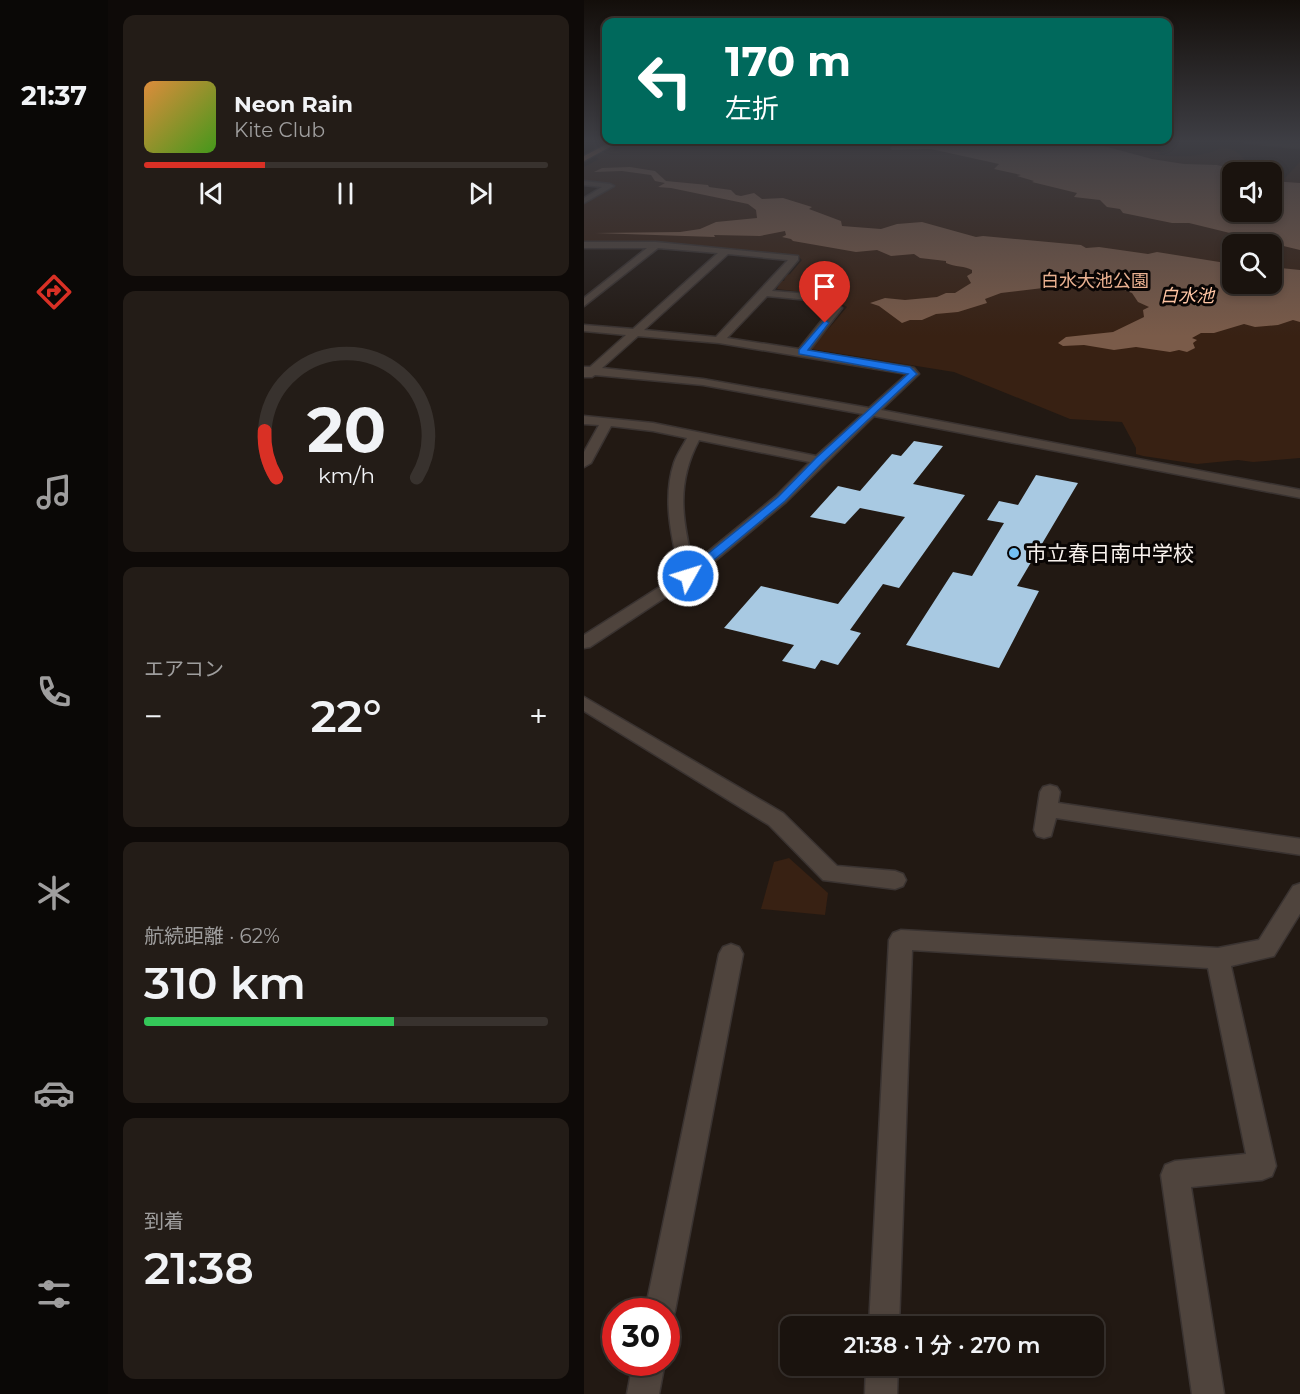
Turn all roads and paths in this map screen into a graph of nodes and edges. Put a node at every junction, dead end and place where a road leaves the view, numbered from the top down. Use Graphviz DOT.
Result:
graph roads {
  1 [pos="656,245"];
  2 [pos="585,246"];
  3 [pos="725,252"];
  4 [pos="765,293"];
  5 [pos="584,303"];
  6 [pos="584,328"];
  7 [pos="636,333"];
  8 [pos="719,340"];
  9 [pos="802,352"];
  10 [pos="587,373"];
  11 [pos="873,412"];
  12 [pos="584,420"];
  13 [pos="607,423"];
  14 [pos="694,436"];
  15 [pos="819,460"];
  16 [pos="584,463"];
  17 [pos="1301,494"];
  18 [pos="688,576"];
  19 [pos="584,643"];
  20 [pos="584,703"];
  21 [pos="1044,830"];
  22 [pos="1301,847"];
  23 [pos="895,880"];
  24 [pos="1301,892"];
  25 [pos="731,954"];
  26 [pos="1218,958"];
  27 [pos="663,1298"];
  28 [pos="884,1316"];
  29 [pos="646,1376"];
  30 [pos="882,1376"];
  31 [pos="643,1394"];
  32 [pos="881,1394"];
  33 [pos="1208,1394"];
  1 -- 2 [label="street"];
  1 -- 3 [label="street"];
  1 -- 5 [label="street"];
  3 -- 4 [label="street"];
  3 -- 7 [label="street"];
  4 -- 8 [label="street"];
  4 -- 9 [label="street"];
  6 -- 7 [label="street"];
  7 -- 8 [label="street"];
  7 -- 10 [label="street"];
  8 -- 9 [label="street"];
  9 -- 11 [label="street"];
  10 -- 11 [label="street"];
  11 -- 15 [label="street"];
  11 -- 17 [label="street"];
  12 -- 13 [label="street"];
  13 -- 14 [label="street"];
  13 -- 16 [label="street"];
  14 -- 15 [label="street"];
  14 -- 18 [label="street"];
  15 -- 18 [label="street"];
  18 -- 19 [label="street"];
  20 -- 23 [label="street"];
  21 -- 22 [label="street"];
  24 -- 26 [label="street"];
  25 -- 27 [label="street"];
  26 -- 28 [label="street"];
  26 -- 33 [label="street"];
  29 -- 31 [label="street"];
  30 -- 32 [label="street"];
}
